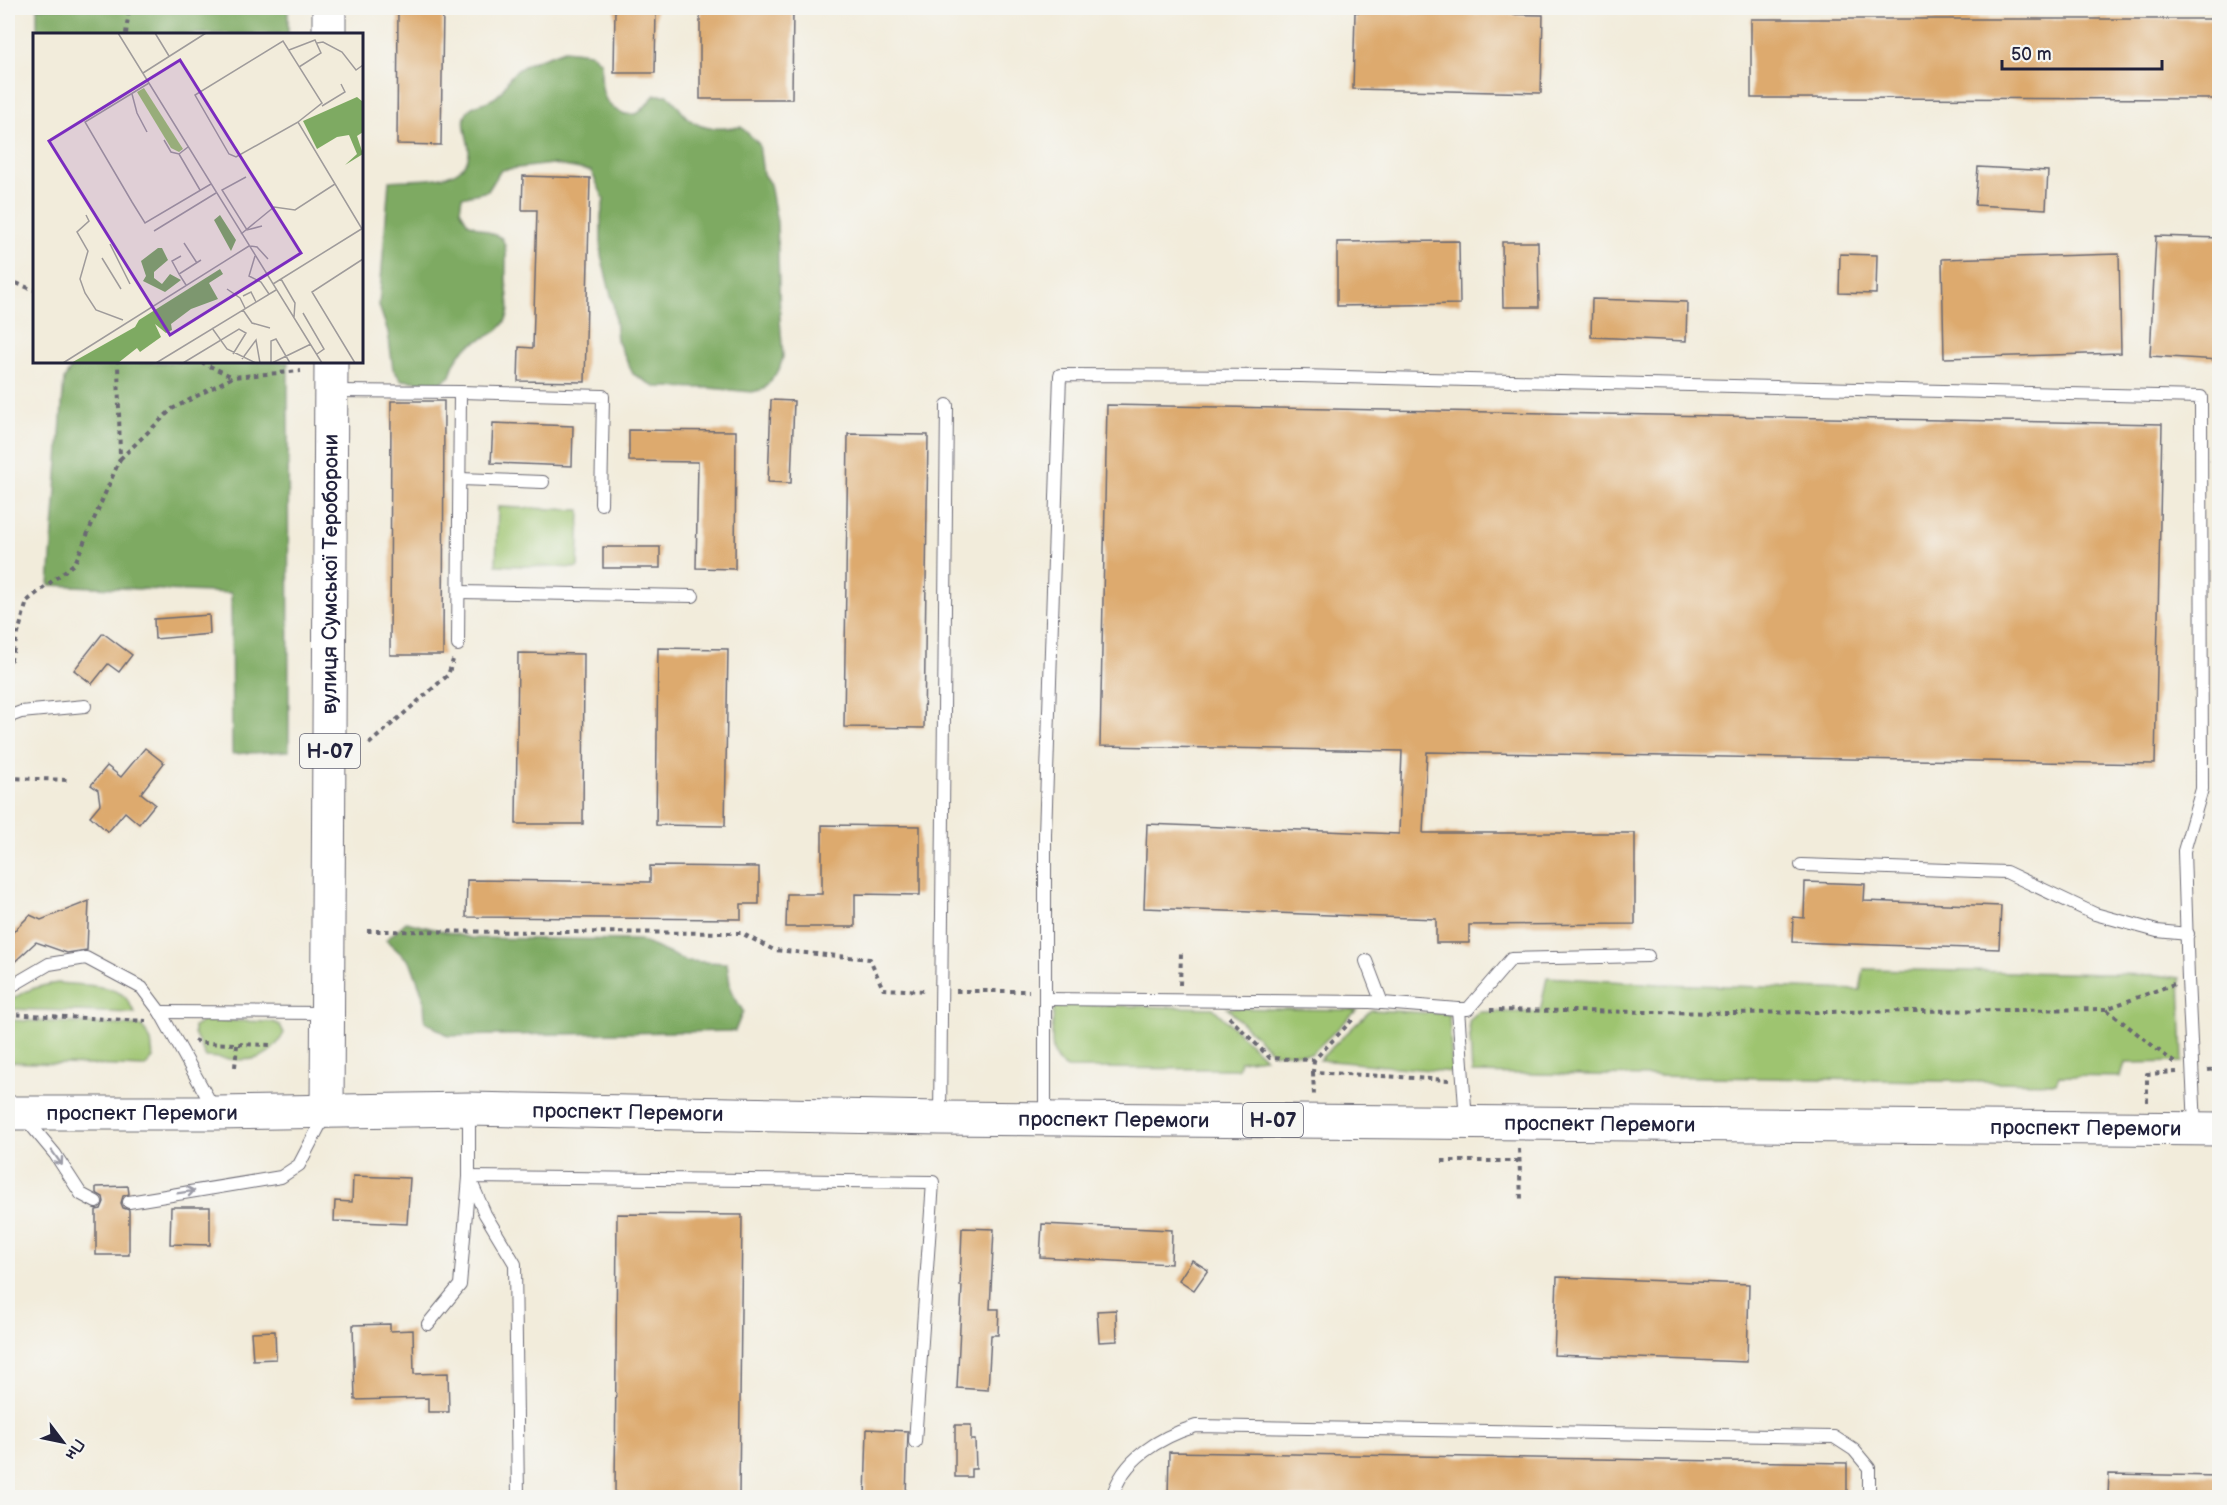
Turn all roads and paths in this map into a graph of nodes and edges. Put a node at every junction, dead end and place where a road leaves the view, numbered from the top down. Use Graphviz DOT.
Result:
graph roads {
  1 [pos="129,8"];
  2 [pos="329,8"];
  3 [pos="126,33"];
  4 [pos="329,33"];
  5 [pos="8,249"];
  6 [pos="8,280"];
  7 [pos="8,290"];
  8 [pos="33,291"];
  9 [pos="118,363"];
  10 [pos="203,363"];
  11 [pos="321,374"];
  12 [pos="233,377"];
  13 [pos="460,392"];
  14 [pos="947,405"];
  15 [pos="120,459"];
  16 [pos="460,479"];
  17 [pos="543,482"];
  18 [pos="601,504"];
  19 [pos="459,592"];
  20 [pos="693,596"];
  21 [pos="458,645"];
  22 [pos="8,670"];
  23 [pos="85,706"];
  24 [pos="8,717"];
  25 [pos="369,744"];
  26 [pos="8,778"];
  27 [pos="69,780"];
  28 [pos="1801,865"];
  29 [pos="367,932"];
  30 [pos="2188,934"];
  31 [pos="1181,952"];
  32 [pos="1648,956"];
  33 [pos="1366,961"];
  34 [pos="2188,979"];
  35 [pos="8,988"];
  36 [pos="941,992"];
  37 [pos="1045,999"];
  38 [pos="1213,1001"];
  39 [pos="1179,1002"];
  40 [pos="1376,1003"];
  41 [pos="1463,1009"];
  42 [pos="2106,1009"];
  43 [pos="160,1012"];
  44 [pos="329,1013"];
  45 [pos="8,1014"];
  46 [pos="171,1031"];
  47 [pos="237,1045"];
  48 [pos="271,1046"];
  49 [pos="1314,1060"];
  50 [pos="235,1067"];
  51 [pos="2220,1069"];
  52 [pos="2193,1071"];
  53 [pos="1444,1081"];
  54 [pos="469,1108"];
  55 [pos="327,1111"];
  56 [pos="14,1113"];
  57 [pos="216,1113"];
  58 [pos="940,1118"];
  59 [pos="1045,1119"];
  60 [pos="1466,1122"];
  61 [pos="2148,1128"];
  62 [pos="2207,1129"];
  63 [pos="1442,1161"];
  64 [pos="469,1177"];
  65 [pos="1521,1199"];
  66 [pos="96,1202"];
  67 [pos="129,1202"];
  68 [pos="428,1324"];
  69 [pos="915,1442"];
  70 [pos="518,1497"];
  71 [pos="1112,1497"];
  72 [pos="1869,1497"];
  1 -- 3 [label="path"];
  2 -- 4 [label="main road"];
  5 -- 6 [label="path"];
  6 -- 7 [label="path"];
  6 -- 8 [label="path"];
  9 -- 15 [label="path"];
  10 -- 12 [label="path"];
  11 -- 12 [label="path"];
  11 -- 13 [label="lane"];
  11 -- 44 [label="main road, вулиця Сумської Тероборони / Н-07"];
  12 -- 15 [label="path"];
  13 -- 16 [label="lane"];
  13 -- 18 [label="lane"];
  14 -- 36 [label="lane"];
  15 -- 22 [label="path"];
  16 -- 17 [label="lane"];
  16 -- 19 [label="lane"];
  19 -- 20 [label="lane"];
  19 -- 21 [label="lane"];
  21 -- 25 [label="path"];
  23 -- 24 [label="lane"];
  26 -- 27 [label="path"];
  28 -- 30 [label="lane"];
  29 -- 36 [label="path"];
  30 -- 34 [label="lane"];
  30 -- 37 [label="lane"];
  31 -- 39 [label="path"];
  32 -- 41 [label="lane"];
  33 -- 40 [label="lane"];
  34 -- 42 [label="path"];
  34 -- 52 [label="lane"];
  35 -- 43 [label="lane"];
  36 -- 37 [label="path"];
  36 -- 58 [label="lane"];
  37 -- 39 [label="lane"];
  37 -- 59 [label="lane"];
  38 -- 39 [label="lane"];
  38 -- 40 [label="lane"];
  38 -- 49 [label="path"];
  40 -- 41 [label="lane"];
  40 -- 49 [label="path"];
  41 -- 42 [label="path"];
  41 -- 60 [label="lane"];
  42 -- 61 [label="path"];
  43 -- 44 [label="lane"];
  43 -- 46 [label="lane"];
  44 -- 55 [label="main road, вулиця Сумської Тероборони / Н-07"];
  45 -- 46 [label="path"];
  46 -- 47 [label="path"];
  46 -- 57 [label="lane"];
  47 -- 48 [label="path"];
  47 -- 50 [label="path"];
  49 -- 53 [label="path"];
  51 -- 52 [label="path"];
  52 -- 62 [label="lane"];
  54 -- 55 [label="main road, проспект Перемоги / Н-07"];
  54 -- 58 [label="main road, проспект Перемоги / Н-07"];
  54 -- 64 [label="lane"];
  55 -- 57 [label="main road, проспект Перемоги"];
  67 -- 55 [label="lane, one-way"];
  56 -- 57 [label="main road, проспект Перемоги"];
  56 -- 66 [label="lane, one-way"];
  58 -- 59 [label="main road, проспект Перемоги / Н-07"];
  59 -- 60 [label="main road, проспект Перемоги / Н-07"];
  60 -- 61 [label="main road, проспект Перемоги / Н-07"];
  61 -- 62 [label="main road, проспект Перемоги / Н-07"];
  63 -- 65 [label="path"];
  64 -- 68 [label="lane"];
  64 -- 69 [label="lane"];
  64 -- 70 [label="lane"];
  71 -- 72 [label="lane"];
}
